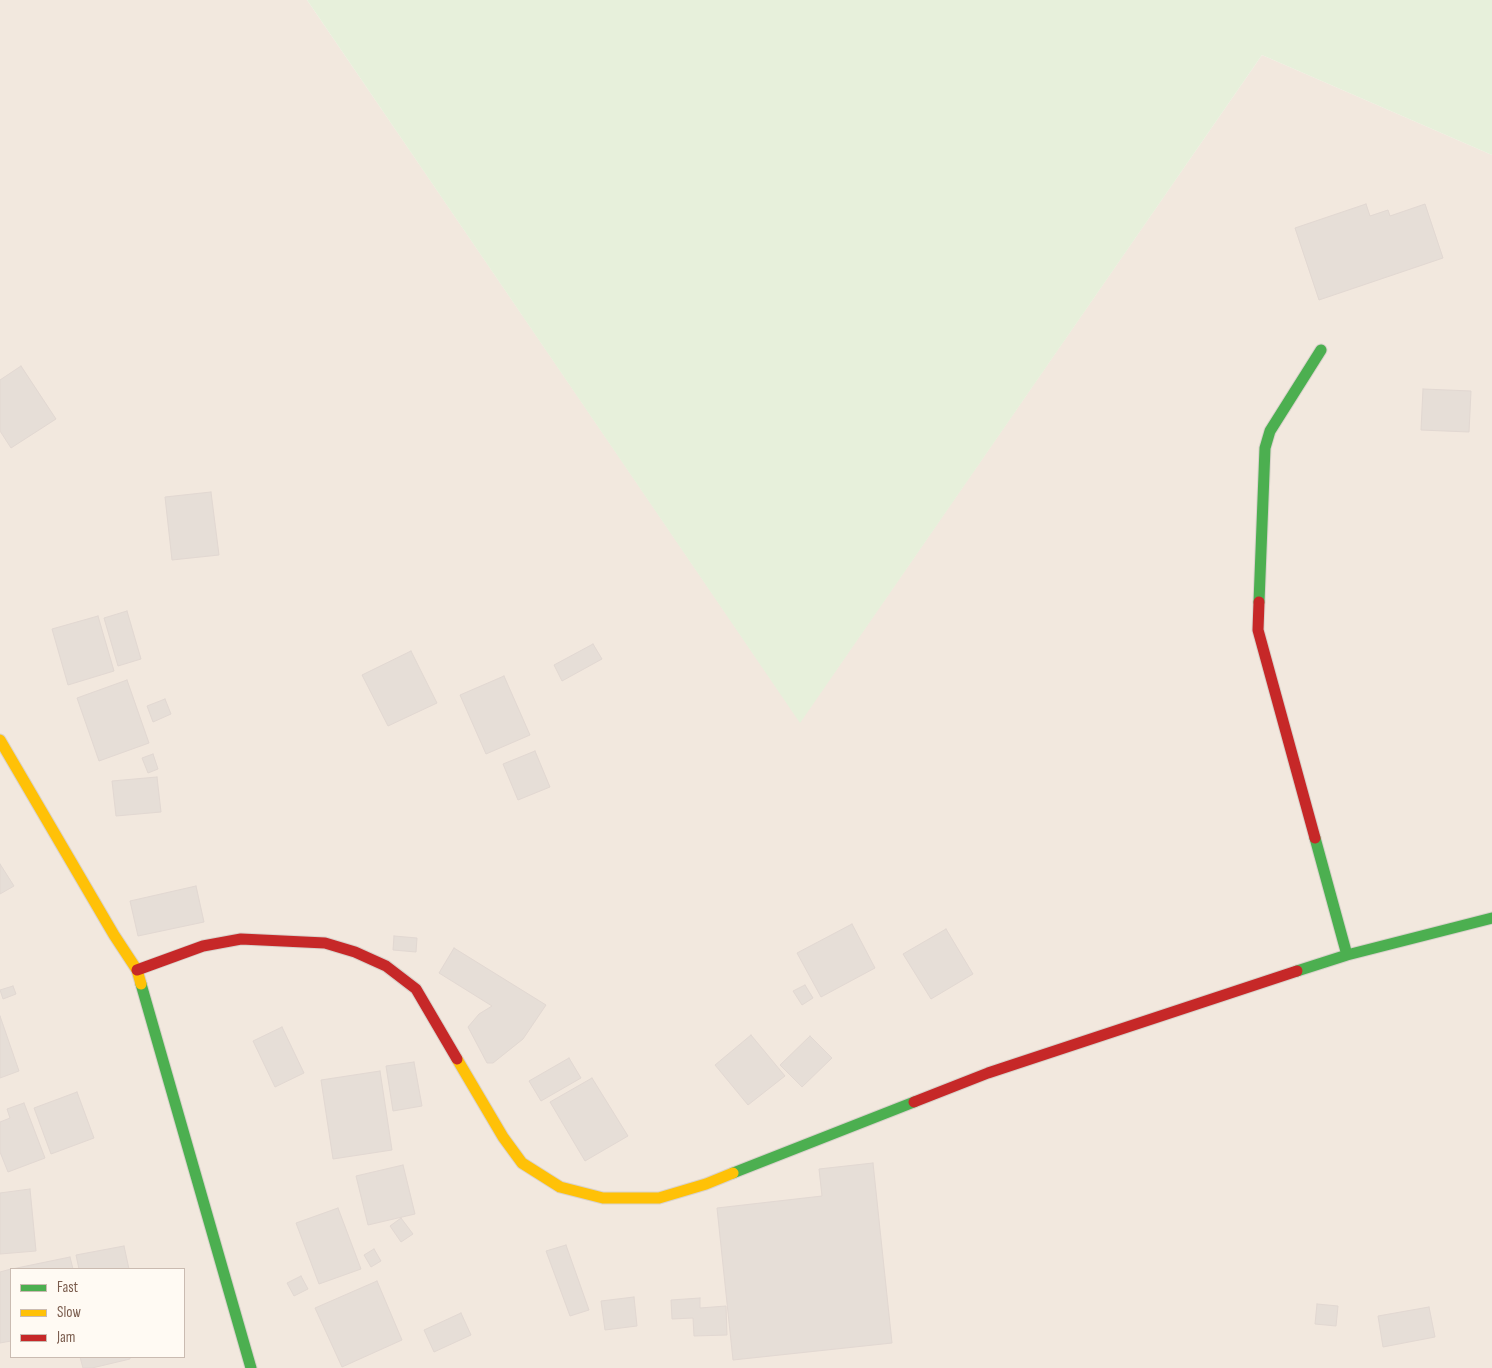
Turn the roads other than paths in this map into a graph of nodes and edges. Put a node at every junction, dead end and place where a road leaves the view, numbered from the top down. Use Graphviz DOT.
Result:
graph roads {
  1 [pos="1321,350"];
  2 [pos="0,740"];
  3 [pos="1490,919"];
  4 [pos="1347,955"];
  5 [pos="137,970"];
  6 [pos="251,1368"];
  1 -- 4 [label="street"];
  2 -- 5 [label="street"];
  3 -- 4 [label="street"];
  4 -- 5 [label="street"];
  5 -- 6 [label="street"];
}
